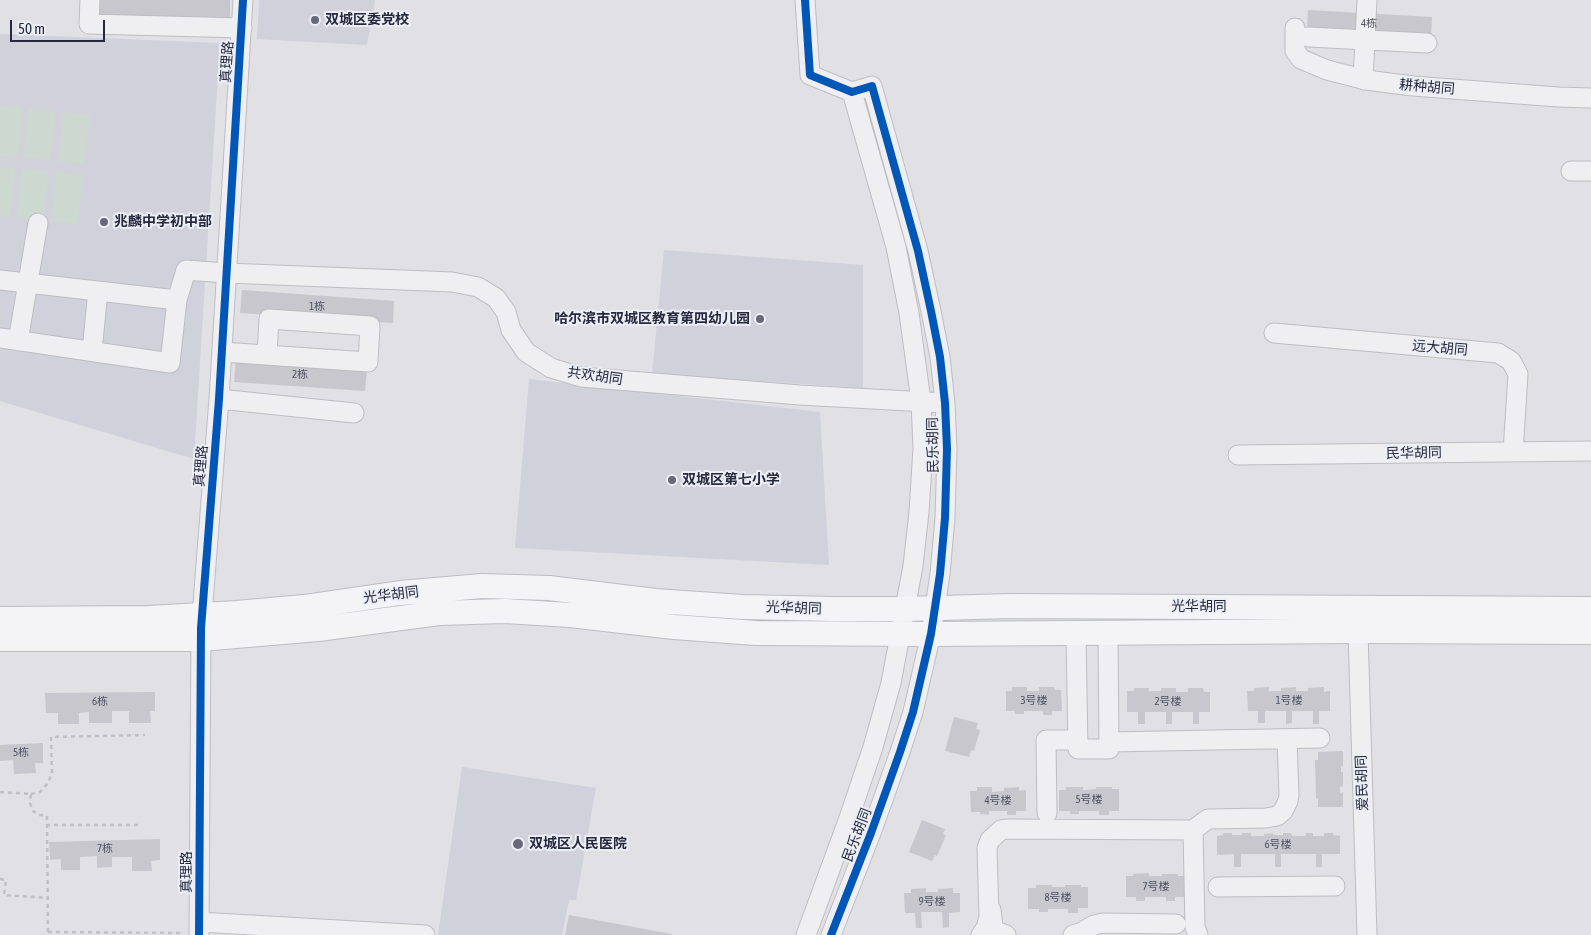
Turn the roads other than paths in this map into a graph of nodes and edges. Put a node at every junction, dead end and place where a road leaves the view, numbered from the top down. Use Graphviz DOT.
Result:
graph roads {
  1 [pos="90,0"];
  2 [pos="242,0"];
  3 [pos="804,0"];
  4 [pos="1367,0"];
  5 [pos="242,28"];
  6 [pos="1365,40"];
  7 [pos="1427,43"];
  8 [pos="1362,80"];
  9 [pos="852,92"];
  10 [pos="1591,98"];
  11 [pos="1591,171"];
  12 [pos="1571,172"];
  13 [pos="38,223"];
  14 [pos="226,273"];
  15 [pos="0,280"];
  16 [pos="28,283"];
  17 [pos="98,291"];
  18 [pos="177,300"];
  19 [pos="1274,333"];
  20 [pos="9,339"];
  21 [pos="92,351"];
  22 [pos="222,352"];
  23 [pos="267,355"];
  24 [pos="219,398"];
  25 [pos="922,401"];
  26 [pos="945,403"];
  27 [pos="354,413"];
  28 [pos="1591,451"];
  29 [pos="1513,452"];
  30 [pos="1238,455"];
  31 [pos="935,609"];
  32 [pos="1591,609"];
  33 [pos="906,610"];
  34 [pos="202,615"];
  35 [pos="0,619"];
  36 [pos="1358,631"];
  37 [pos="1591,632"];
  38 [pos="902,634"];
  39 [pos="931,634"];
  40 [pos="1076,634"];
  41 [pos="1108,634"];
  42 [pos="0,638"];
  43 [pos="201,638"];
  44 [pos="1108,696"];
  45 [pos="1077,697"];
  46 [pos="1077,716"];
  47 [pos="1109,716"];
  48 [pos="1320,738"];
  49 [pos="1287,739"];
  50 [pos="1078,740"];
  51 [pos="1109,742"];
  52 [pos="1047,813"];
  53 [pos="1035,830"];
  54 [pos="1063,830"];
  55 [pos="1193,830"];
  56 [pos="1195,865"];
  57 [pos="1335,886"];
  58 [pos="1218,887"];
  59 [pos="988,889"];
  60 [pos="1195,903"];
  61 [pos="1176,924"];
  62 [pos="199,930"];
  63 [pos="1077,934"];
  64 [pos="1197,934"];
  65 [pos="421,935"];
  66 [pos="806,935"];
  67 [pos="831,935"];
  68 [pos="986,935"];
  69 [pos="1006,935"];
  70 [pos="1367,935"];
  1 -- 5 [label="street"];
  2 -- 5 [label="street, 真理路"];
  3 -- 9 [label="street, 民乐胡同"];
  4 -- 6 [label="street"];
  5 -- 14 [label="street, 真理路"];
  6 -- 7 [label="street"];
  6 -- 8 [label="street"];
  6 -- 8 [label="street, 耕种胡同"];
  8 -- 10 [label="street, 耕种胡同"];
  9 -- 25 [label="street, 民乐胡同"];
  9 -- 26 [label="street, 民乐胡同"];
  11 -- 12 [label="street"];
  13 -- 16 [label="street"];
  14 -- 18 [label="street, 共欢胡同"];
  14 -- 22 [label="street, 真理路"];
  14 -- 25 [label="street, 共欢胡同"];
  15 -- 16 [label="street"];
  16 -- 17 [label="street"];
  16 -- 20 [label="street"];
  17 -- 18 [label="street"];
  17 -- 21 [label="street"];
  18 -- 21 [label="street"];
  19 -- 29 [label="street, 远大胡同"];
  20 -- 21 [label="street"];
  22 -- 23 [label="street"];
  22 -- 24 [label="street, 真理路"];
  23 -- 23 [label="street"];
  24 -- 27 [label="street"];
  24 -- 34 [label="street, 真理路"];
  25 -- 26 [label="street, 共欢胡同"];
  25 -- 33 [label="street, 民乐胡同"];
  26 -- 31 [label="street, 民乐胡同"];
  28 -- 29 [label="street, 民华胡同"];
  29 -- 30 [label="street, 民华胡同"];
  31 -- 32 [label="main road, 光华胡同"];
  31 -- 33 [label="main road, 光华胡同"];
  31 -- 39 [label="street, 民乐胡同"];
  33 -- 34 [label="main road, 光华胡同"];
  33 -- 38 [label="street, 民乐胡同"];
  34 -- 35 [label="main road, 光华胡同"];
  34 -- 43 [label="street, 真理路"];
  36 -- 37 [label="main road, 光华胡同"];
  36 -- 41 [label="main road, 光华胡同"];
  36 -- 70 [label="street, 爱民胡同"];
  38 -- 39 [label="main road, 光华胡同"];
  38 -- 43 [label="main road, 光华胡同"];
  38 -- 66 [label="street, 民乐胡同"];
  39 -- 40 [label="main road, 光华胡同"];
  39 -- 67 [label="street, 民乐胡同"];
  40 -- 41 [label="main road, 光华胡同"];
  40 -- 45 [label="street"];
  41 -- 44 [label="street"];
  42 -- 43 [label="main road, 光华胡同"];
  43 -- 62 [label="street, 真理路"];
  44 -- 45 [label="street"];
  44 -- 47 [label="street"];
  45 -- 46 [label="street"];
  46 -- 47 [label="street"];
  46 -- 50 [label="street"];
  47 -- 51 [label="street"];
  48 -- 49 [label="street"];
  49 -- 51 [label="street"];
  49 -- 55 [label="street"];
  50 -- 51 [label="street"];
  50 -- 52 [label="street"];
  52 -- 53 [label="street"];
  52 -- 54 [label="street"];
  53 -- 54 [label="street"];
  53 -- 59 [label="street"];
  54 -- 55 [label="street"];
  55 -- 56 [label="street"];
  56 -- 58 [label="street"];
  56 -- 60 [label="street"];
  57 -- 58 [label="street"];
  58 -- 60 [label="street"];
  59 -- 68 [label="street"];
  59 -- 69 [label="street"];
  60 -- 61 [label="street"];
  60 -- 64 [label="street"];
  61 -- 63 [label="street"];
  61 -- 64 [label="street"];
  62 -- 65 [label="street"];
}
